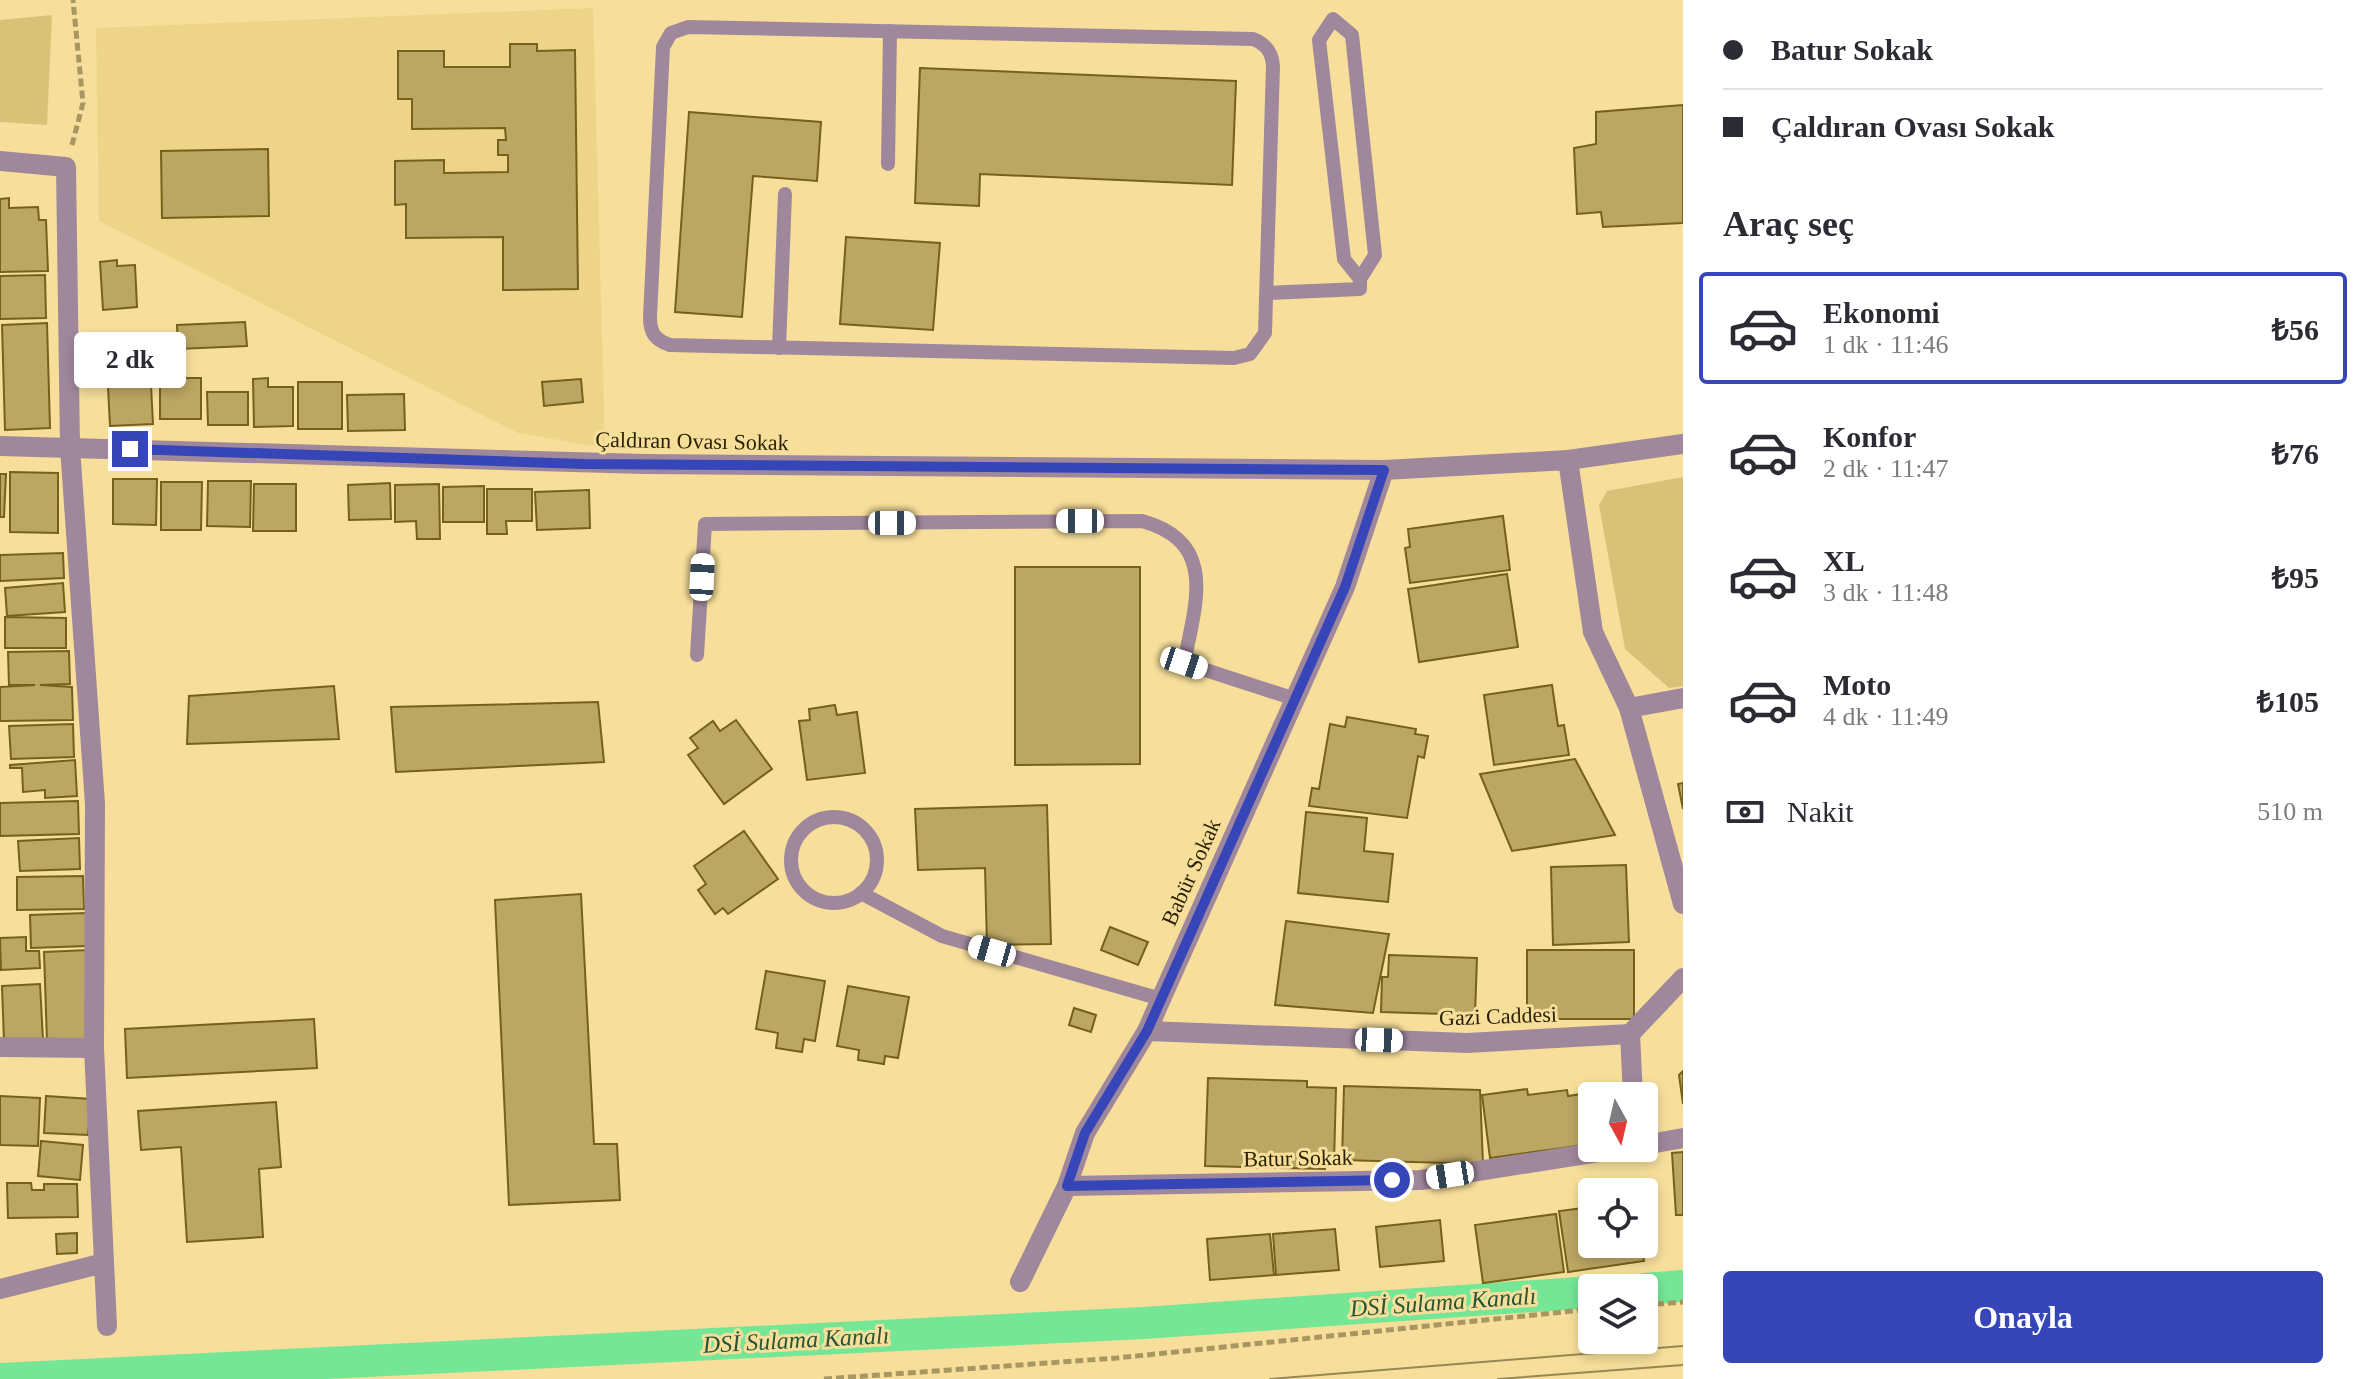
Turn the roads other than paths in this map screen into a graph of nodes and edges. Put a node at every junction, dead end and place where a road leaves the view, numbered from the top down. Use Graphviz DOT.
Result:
graph roads {
  1 [pos="890,31"];
  2 [pos="0,161"];
  3 [pos="888,164"];
  4 [pos="785,194"];
  5 [pos="1360,284"];
  6 [pos="1267,293"];
  7 [pos="779,348"];
  8 [pos="1683,444"];
  9 [pos="0,446"];
  10 [pos="70,447"];
  11 [pos="1568,460"];
  12 [pos="1384,470"];
  13 [pos="697,655"];
  14 [pos="1683,698"];
  15 [pos="1295,699"];
  16 [pos="1629,708"];
  17 [pos="861,893"];
  18 [pos="1683,904"];
  19 [pos="1683,978"];
  20 [pos="1161,999"];
  21 [pos="1147,1031"];
  22 [pos="1630,1034"];
  23 [pos="0,1047"];
  24 [pos="94,1048"];
  25 [pos="1632,1082"];
  26 [pos="1683,1138"];
  27 [pos="1658,1142"];
  28 [pos="1578,1155"];
  29 [pos="1067,1186"];
  30 [pos="104,1263"];
  31 [pos="1020,1282"];
  32 [pos="0,1289"];
  33 [pos="107,1326"];
  1 -- 3 [label="lane"];
  1 -- 6 [label="lane"];
  1 -- 7 [label="lane"];
  2 -- 10 [label="street"];
  4 -- 7 [label="lane"];
  5 -- 5 [label="lane"];
  5 -- 6 [label="lane"];
  6 -- 7 [label="lane"];
  8 -- 11 [label="street, Çaldıran Ovası Sokak"];
  9 -- 10 [label="street, Çaldıran Ovası Sokak"];
  10 -- 12 [label="street, Çaldıran Ovası Sokak"];
  10 -- 24 [label="street"];
  11 -- 12 [label="street, Çaldıran Ovası Sokak"];
  11 -- 16 [label="street"];
  12 -- 15 [label="street, Babür Sokak"];
  13 -- 15 [label="lane"];
  14 -- 16 [label="street"];
  15 -- 20 [label="street, Babür Sokak"];
  16 -- 18 [label="street"];
  17 -- 17 [label="lane"];
  17 -- 20 [label="lane"];
  19 -- 22 [label="street"];
  20 -- 21 [label="street, Babür Sokak"];
  21 -- 22 [label="street, Gazi Caddesi"];
  21 -- 29 [label="street, Babür Sokak"];
  22 -- 25 [label="street"];
  23 -- 24 [label="street"];
  24 -- 30 [label="street"];
  26 -- 27 [label="street"];
  28 -- 29 [label="street, Batur Sokak"];
  29 -- 31 [label="street, Babür Sokak"];
  30 -- 32 [label="street"];
  30 -- 33 [label="street"];
}
